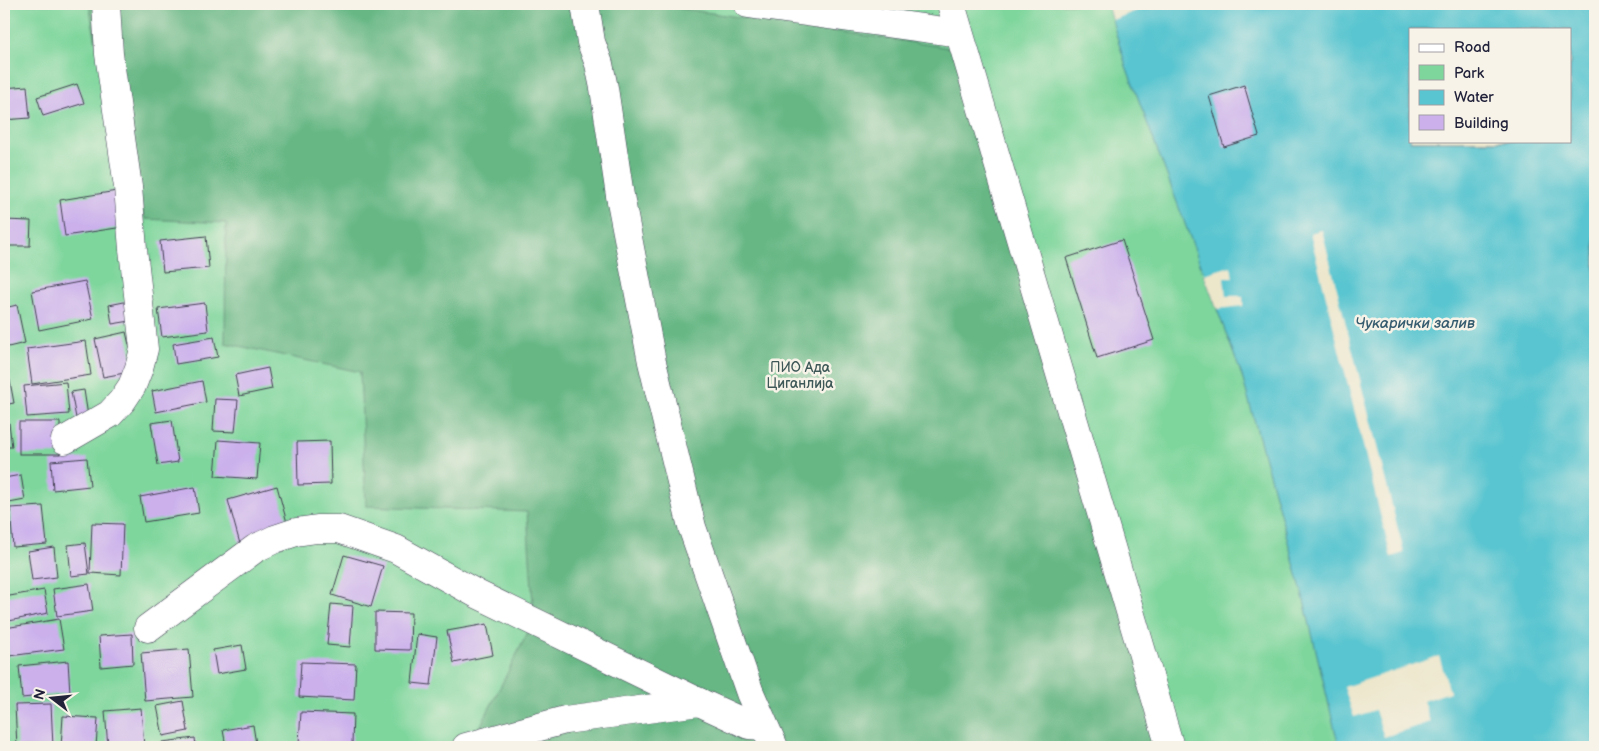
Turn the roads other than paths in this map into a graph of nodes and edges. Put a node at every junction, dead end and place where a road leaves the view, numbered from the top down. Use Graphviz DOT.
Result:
graph roads {
  1 [pos="106,4"];
  2 [pos="585,4"];
  3 [pos="748,4"];
  4 [pos="951,4"];
  5 [pos="959,33"];
  6 [pos="65,440"];
  7 [pos="148,628"];
  8 [pos="699,702"];
  9 [pos="769,737"];
  10 [pos="466,747"];
  11 [pos="1170,747"];
  1 -- 6 [label="street"];
  2 -- 9 [label="street"];
  3 -- 5 [label="street"];
  4 -- 5 [label="street"];
  5 -- 11 [label="street"];
  7 -- 8 [label="street"];
  8 -- 9 [label="street"];
  8 -- 10 [label="street"];
}
